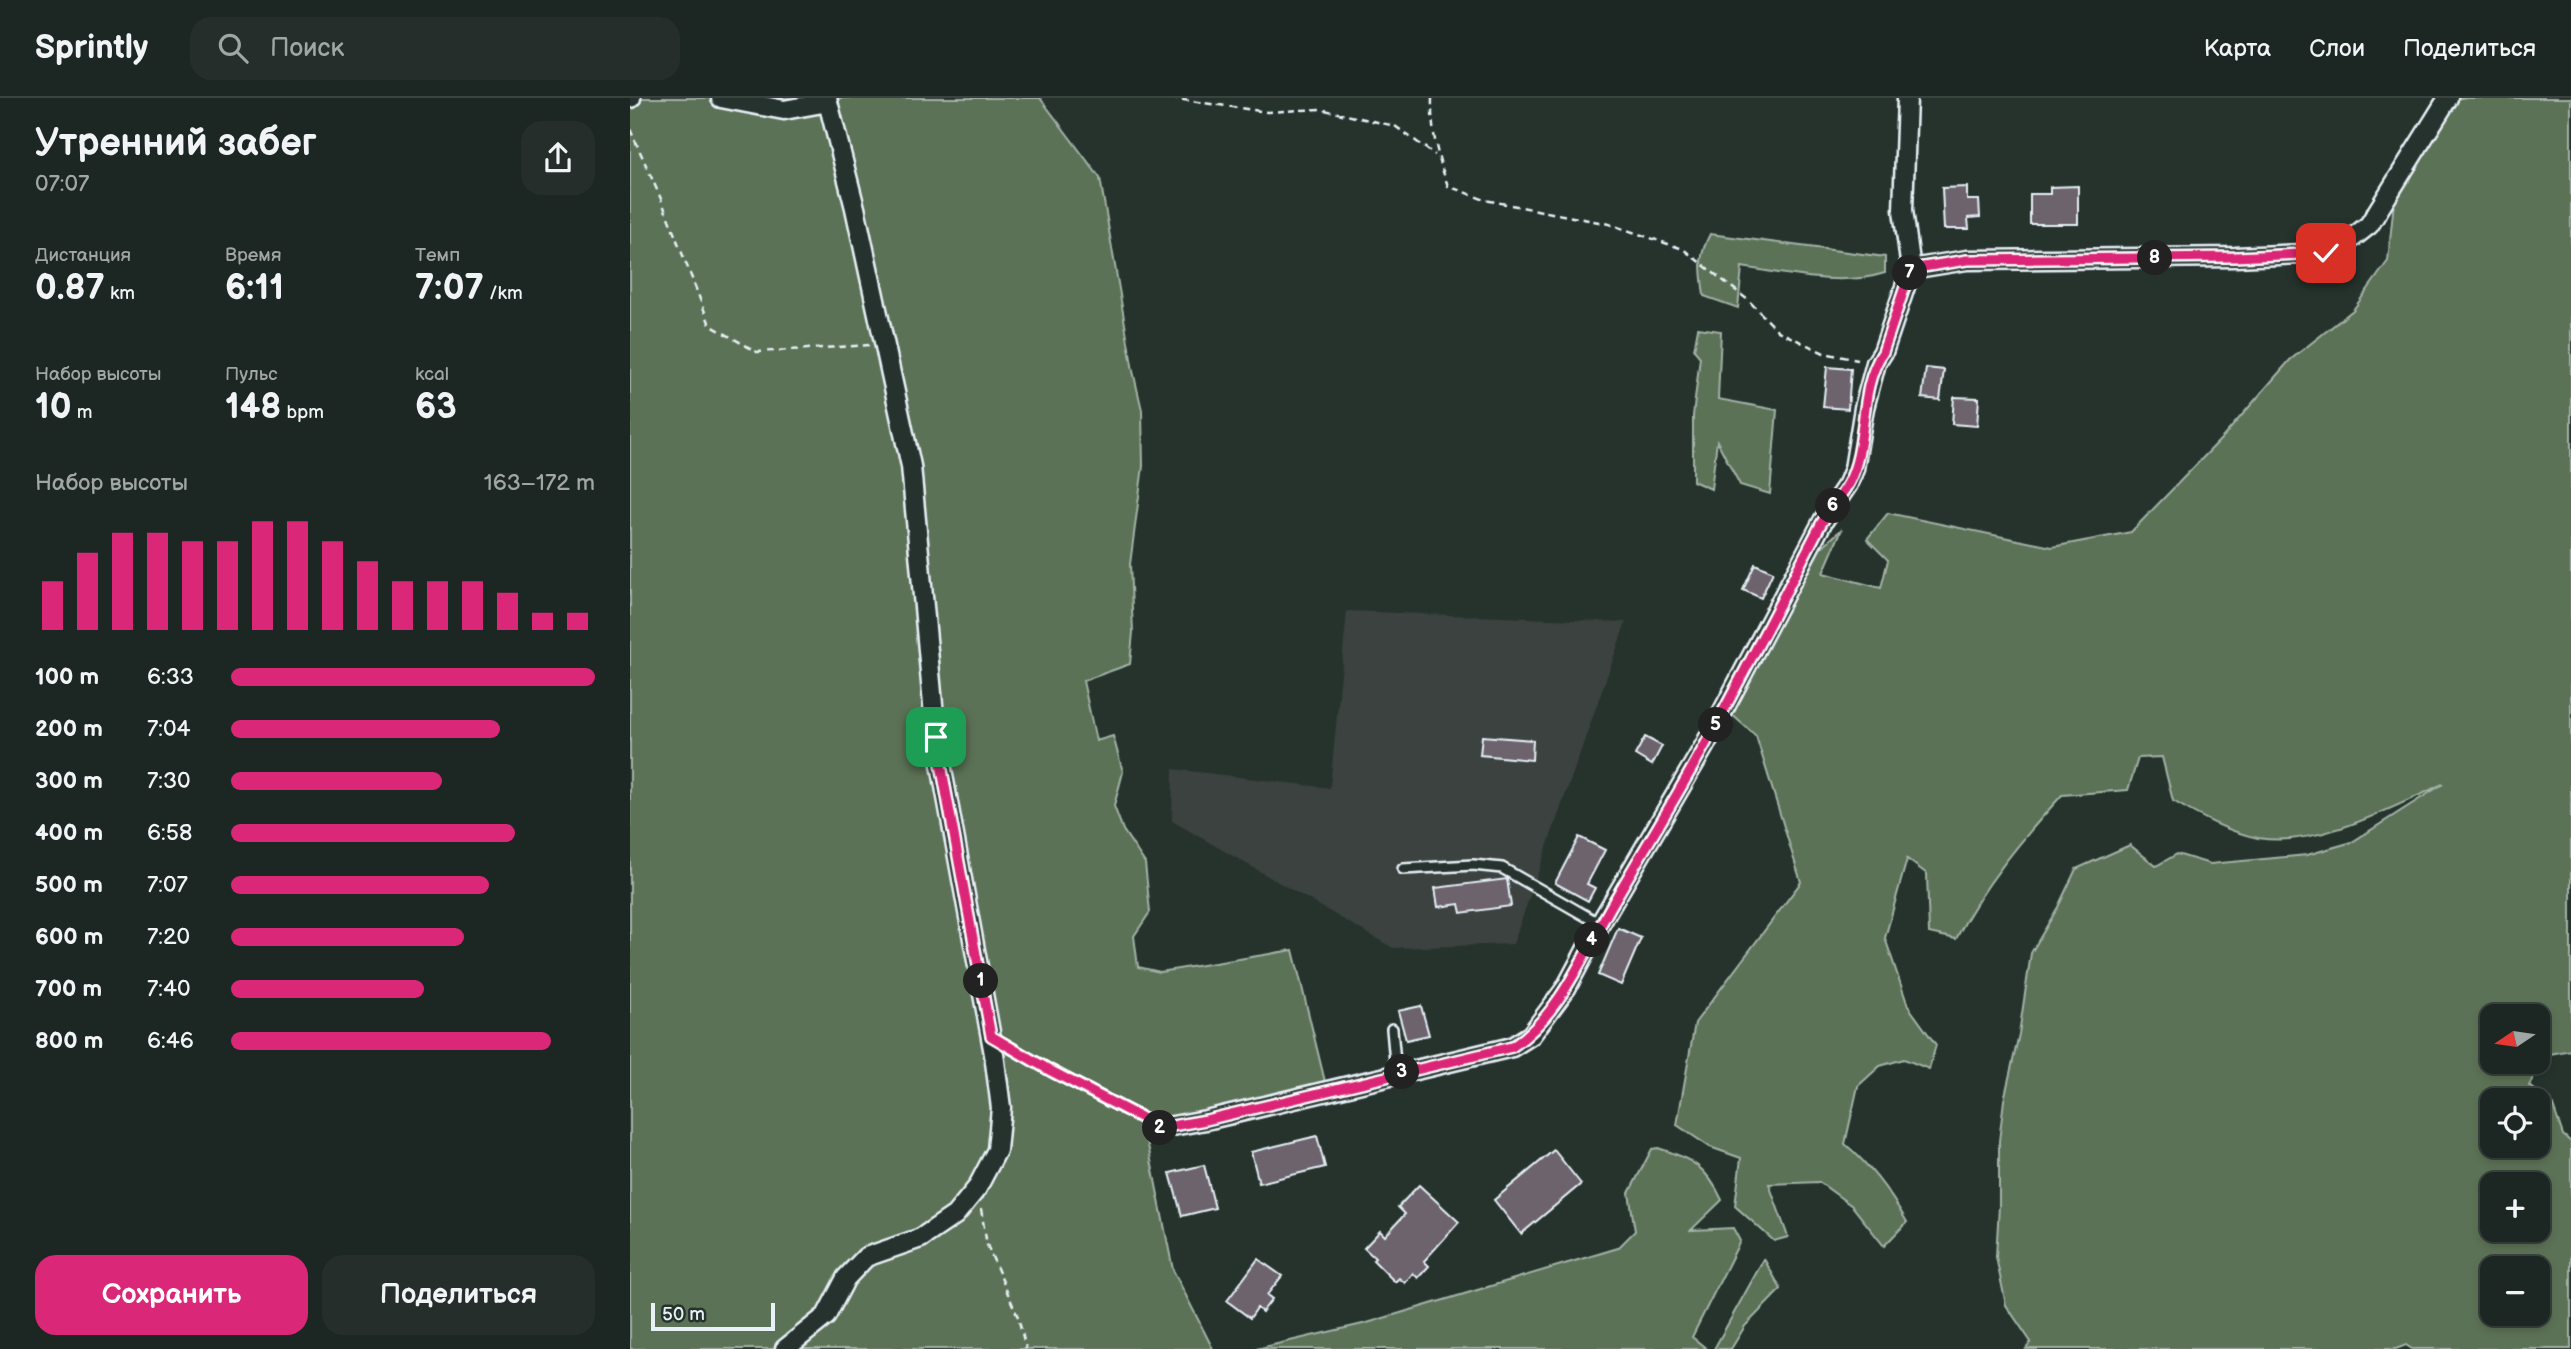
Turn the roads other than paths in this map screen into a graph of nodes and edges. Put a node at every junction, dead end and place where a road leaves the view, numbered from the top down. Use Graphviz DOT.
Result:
graph roads {
  1 [pos="721,98"];
  2 [pos="1908,98"];
  3 [pos="2448,98"];
  4 [pos="827,100"];
  5 [pos="1911,269"];
  6 [pos="1403,869"];
  7 [pos="1600,924"];
  8 [pos="1392,1029"];
  9 [pos="991,1036"];
  10 [pos="1396,1073"];
  11 [pos="1161,1128"];
  12 [pos="785,1349"];
  1 -- 4 [label="street"];
  2 -- 5 [label="street"];
  3 -- 5 [label="street"];
  4 -- 9 [label="street"];
  5 -- 7 [label="street"];
  6 -- 7 [label="lane"];
  7 -- 10 [label="street"];
  8 -- 10 [label="lane"];
  9 -- 11 [label="lane"];
  9 -- 12 [label="street"];
  10 -- 11 [label="street"];
}
